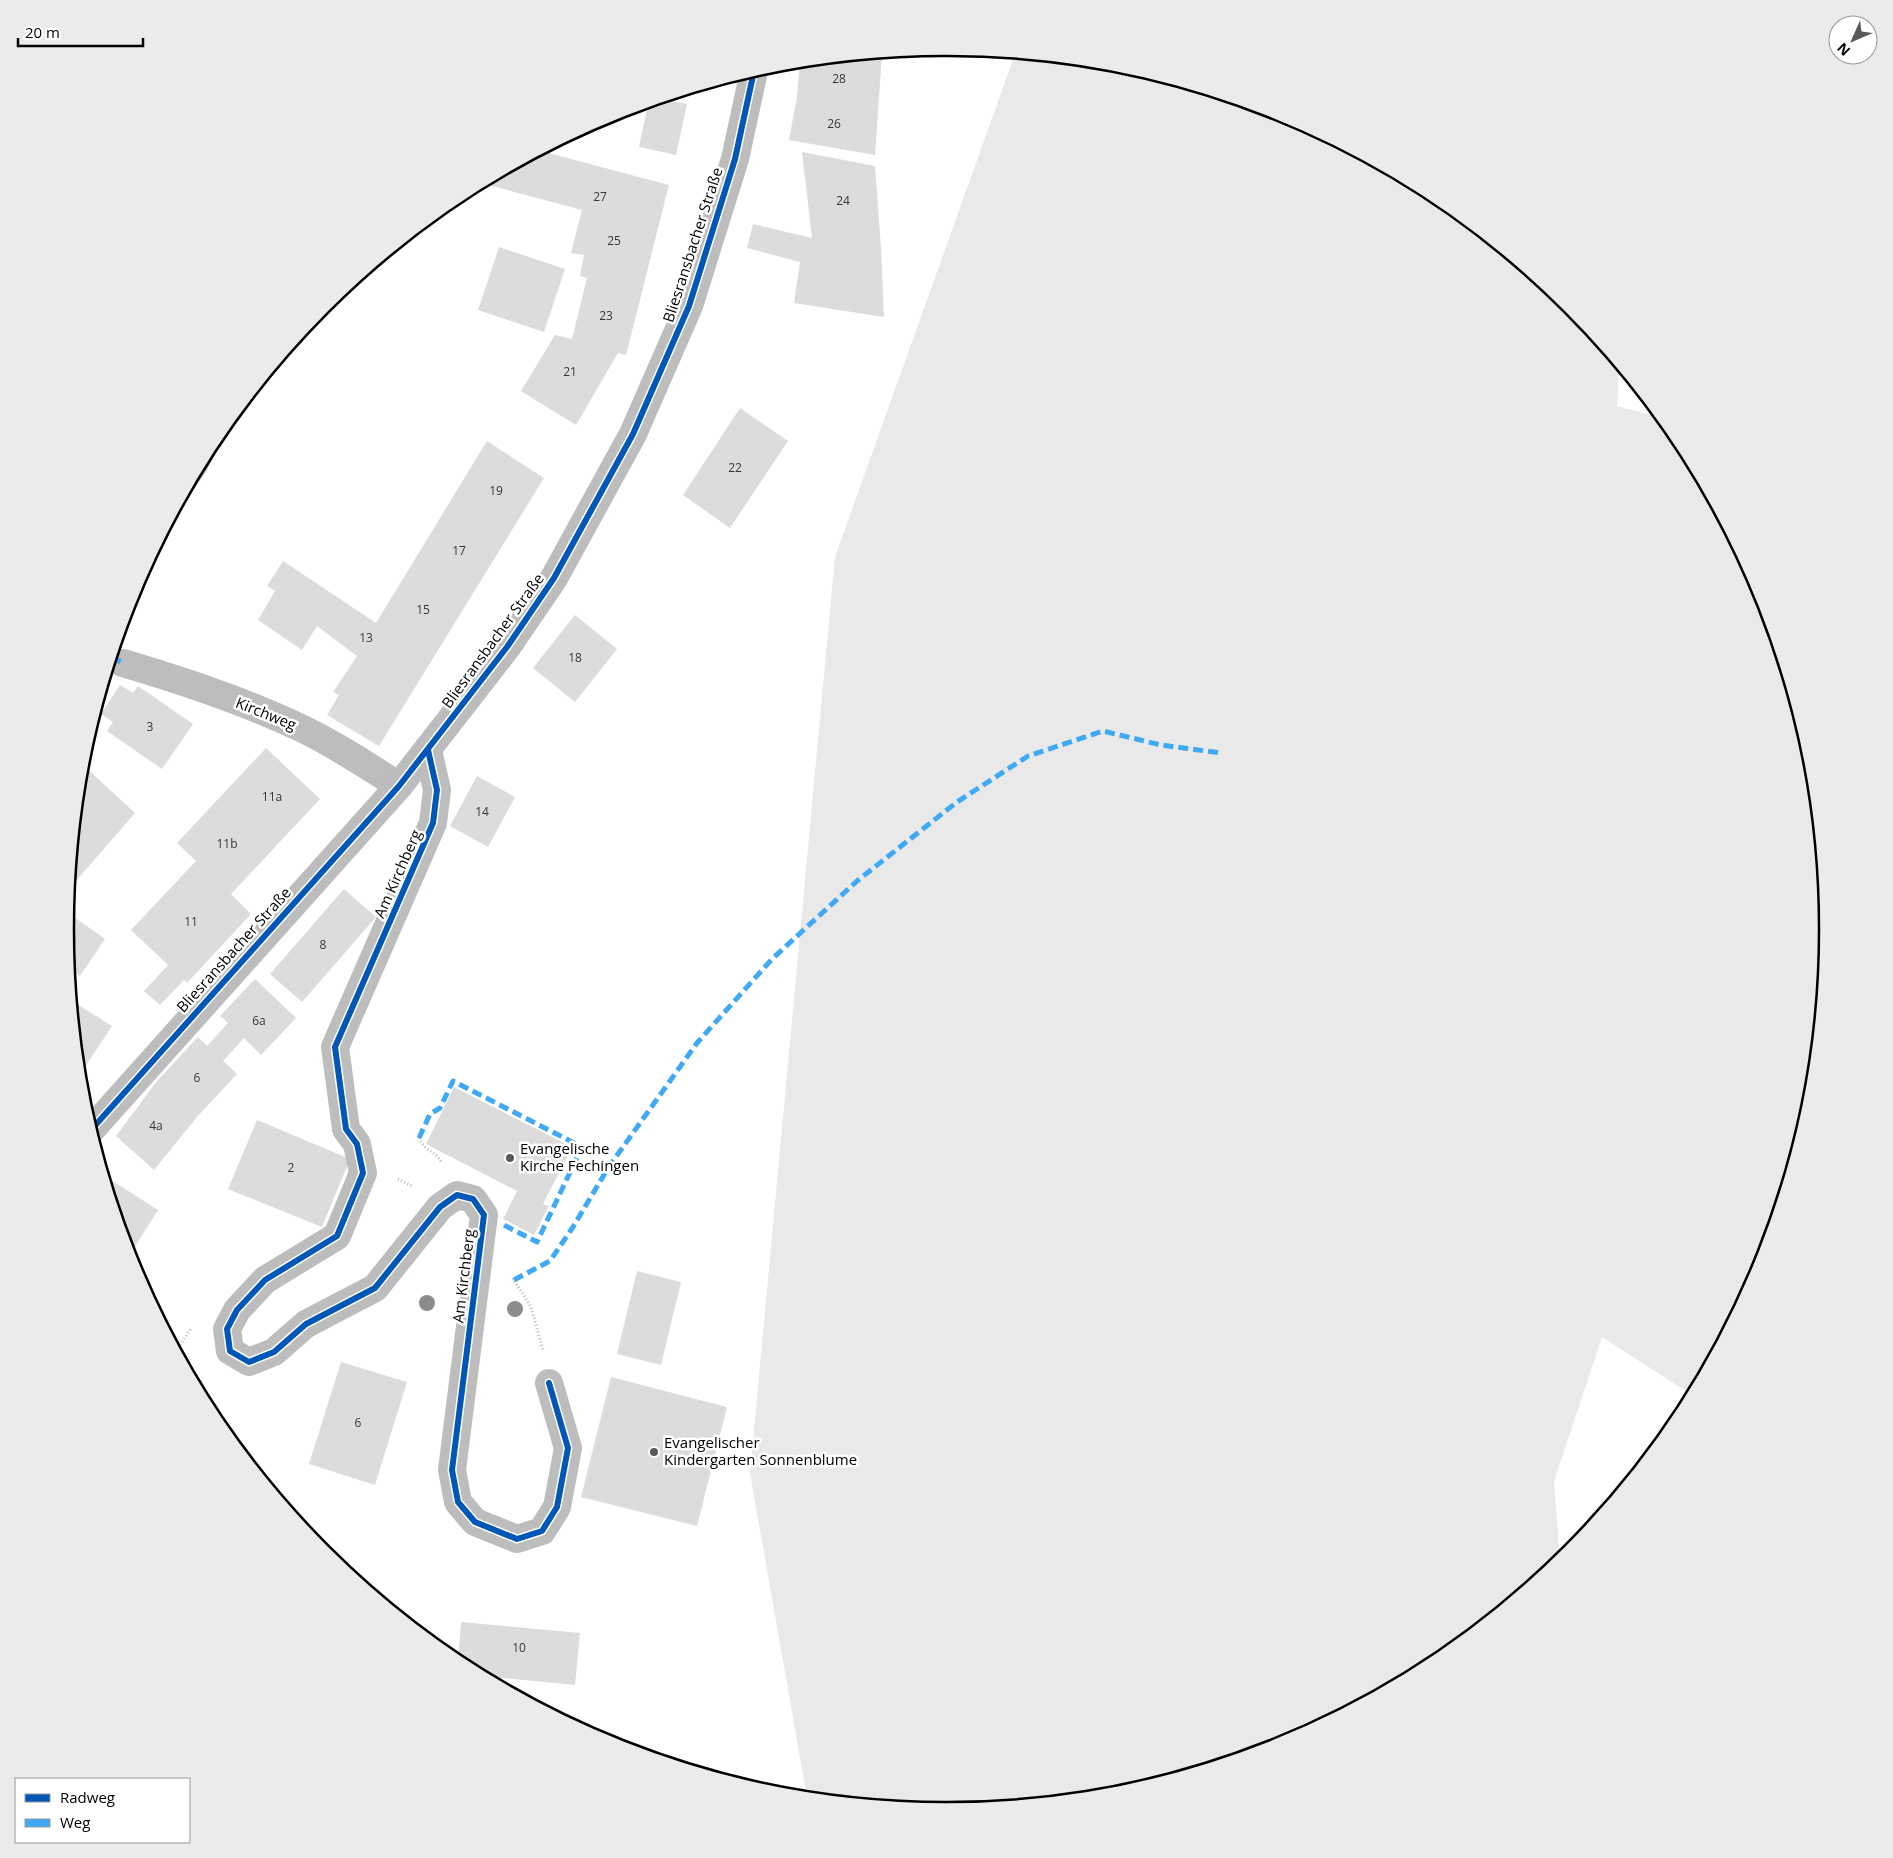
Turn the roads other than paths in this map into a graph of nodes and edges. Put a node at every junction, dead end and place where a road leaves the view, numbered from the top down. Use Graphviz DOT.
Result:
graph roads {
  1 [pos="752,79"];
  2 [pos="123,663"];
  3 [pos="428,750"];
  4 [pos="399,786"];
  5 [pos="96,1124"];
  6 [pos="549,1383"];
  1 -- 3 [label="street, Bliesransbacher Straße"];
  2 -- 4 [label="street, Kirchweg"];
  3 -- 4 [label="street, Bliesransbacher Straße"];
  3 -- 6 [label="street, Am Kirchberg"];
  4 -- 5 [label="street, Bliesransbacher Straße"];
}
